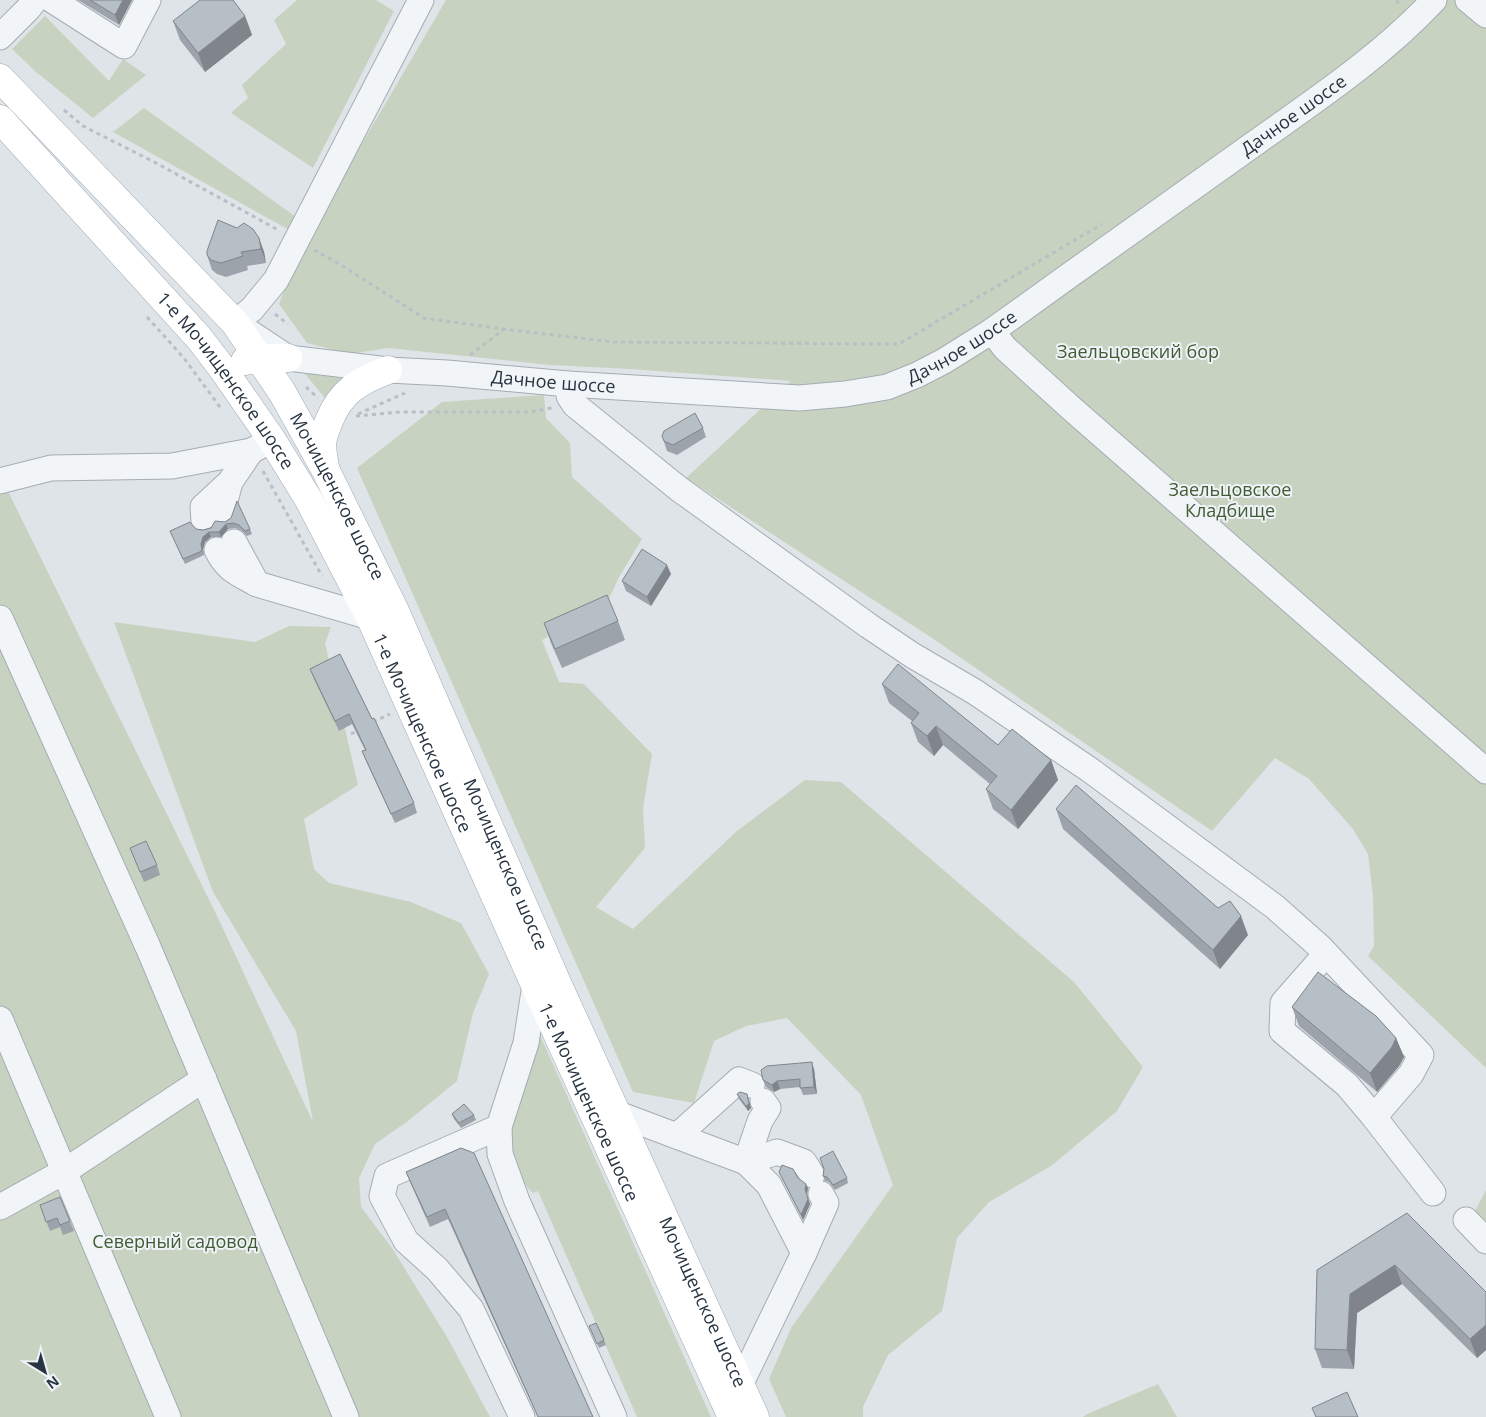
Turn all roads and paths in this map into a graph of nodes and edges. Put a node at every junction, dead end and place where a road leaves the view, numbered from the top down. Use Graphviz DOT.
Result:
graph roads {
  1 [pos="34,0"];
  2 [pos="52,0"];
  3 [pos="148,0"];
  4 [pos="422,0"];
  5 [pos="1434,0"];
  6 [pos="1468,0"];
  7 [pos="1404,5"];
  8 [pos="1400,11"];
  9 [pos="1486,15"];
  10 [pos="0,37"];
  11 [pos="0,78"];
  12 [pos="62,109"];
  13 [pos="0,119"];
  14 [pos="1107,221"];
  15 [pos="298,241"];
  16 [pos="145,314"];
  17 [pos="235,323"];
  18 [pos="992,331"];
  19 [pos="259,358"];
  20 [pos="288,358"];
  21 [pos="222,368"];
  22 [pos="388,370"];
  23 [pos="301,382"];
  24 [pos="572,394"];
  25 [pos="333,411"];
  26 [pos="225,413"];
  27 [pos="262,446"];
  28 [pos="326,471"];
  29 [pos="0,481"];
  30 [pos="213,517"];
  31 [pos="225,546"];
  32 [pos="0,618"];
  33 [pos="370,618"];
  34 [pos="395,712"];
  35 [pos="351,734"];
  36 [pos="1486,771"];
  37 [pos="1326,954"];
  38 [pos="535,985"];
  39 [pos="0,1019"];
  40 [pos="204,1078"];
  41 [pos="618,1114"];
  42 [pos="1374,1117"];
  43 [pos="499,1127"];
  44 [pos="677,1136"];
  45 [pos="746,1162"];
  46 [pos="65,1171"];
  47 [pos="1433,1193"];
  48 [pos="0,1207"];
  49 [pos="1466,1220"];
  50 [pos="1486,1240"];
  51 [pos="804,1253"];
  52 [pos="740,1385"];
  53 [pos="168,1417"];
  54 [pos="346,1417"];
  55 [pos="522,1417"];
  56 [pos="614,1417"];
  57 [pos="732,1417"];
  58 [pos="755,1417"];
  1 -- 10 [label="street"];
  2 -- 3 [label="street"];
  4 -- 15 [label="street"];
  5 -- 18 [label="street, Дачное шоссе"];
  6 -- 9 [label="street"];
  7 -- 8 [label="path"];
  11 -- 17 [label="main road, 1-е Мочищенское шоссе"];
  12 -- 15 [label="path"];
  13 -- 21 [label="main road, 1-е Мочищенское шоссе"];
  14 -- 15 [label="path"];
  15 -- 17 [label="street"];
  16 -- 26 [label="path"];
  17 -- 19 [label="main road, Мочищенское шоссе"];
  17 -- 20 [label="street"];
  18 -- 24 [label="street, Дачное шоссе"];
  18 -- 36 [label="street"];
  19 -- 20 [label="main road"];
  19 -- 21 [label="main road"];
  19 -- 28 [label="main road, Мочищенское шоссе"];
  20 -- 22 [label="street, Дачное шоссе"];
  21 -- 27 [label="main road, 1-е Мочищенское шоссе"];
  22 -- 24 [label="street, Дачное шоссе"];
  22 -- 25 [label="main road"];
  23 -- 25 [label="path"];
  24 -- 25 [label="path"];
  24 -- 37 [label="street"];
  25 -- 28 [label="main road"];
  27 -- 29 [label="street"];
  27 -- 30 [label="street"];
  27 -- 33 [label="main road, 1-е Мочищенское шоссе"];
  28 -- 41 [label="main road, Мочищенское шоссе"];
  31 -- 33 [label="street"];
  32 -- 40 [label="street"];
  33 -- 38 [label="main road, 1-е Мочищенское шоссе"];
  34 -- 35 [label="path"];
  37 -- 42 [label="street"];
  37 -- 42 [label="street"];
  38 -- 43 [label="street"];
  38 -- 57 [label="main road, 1-е Мочищенское шоссе"];
  39 -- 46 [label="street"];
  40 -- 46 [label="street"];
  40 -- 54 [label="street"];
  41 -- 44 [label="street"];
  41 -- 52 [label="main road, Мочищенское шоссе"];
  42 -- 47 [label="street"];
  43 -- 55 [label="street"];
  43 -- 56 [label="street"];
  44 -- 45 [label="street"];
  44 -- 45 [label="street"];
  45 -- 51 [label="street"];
  45 -- 51 [label="street"];
  46 -- 48 [label="street"];
  46 -- 53 [label="street"];
  49 -- 50 [label="street"];
  51 -- 52 [label="street"];
  52 -- 58 [label="main road, Мочищенское шоссе"];
}
